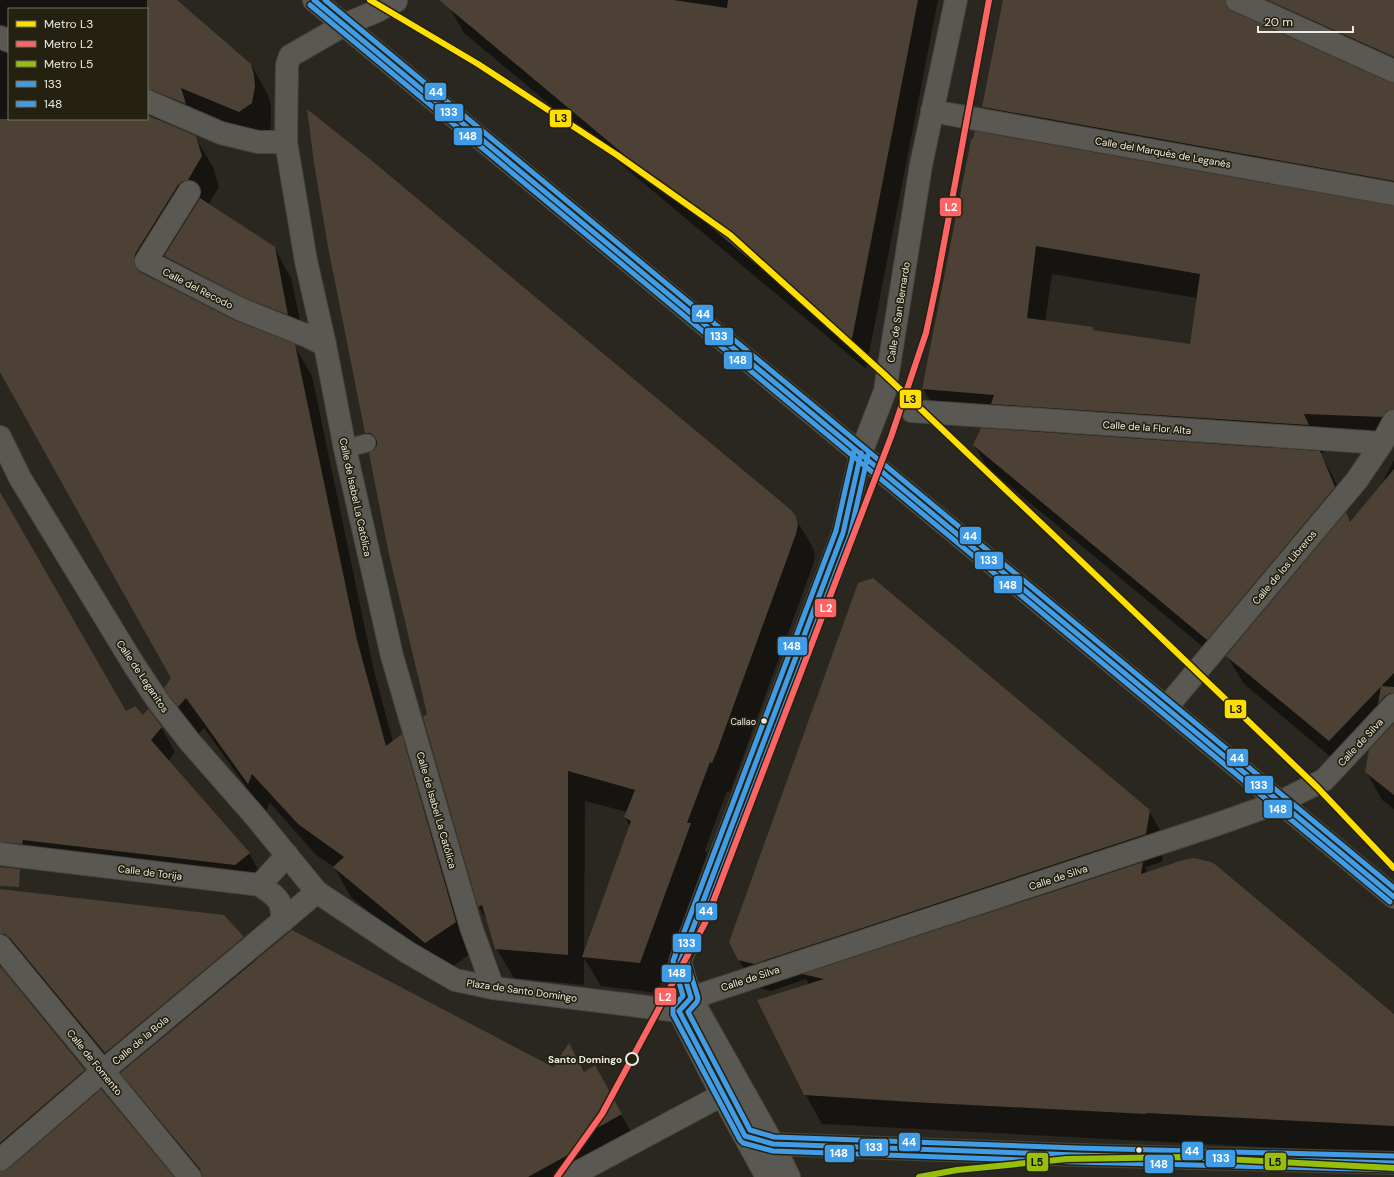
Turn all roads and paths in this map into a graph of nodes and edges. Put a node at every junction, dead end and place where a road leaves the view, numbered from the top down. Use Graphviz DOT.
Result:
graph roads {
  1 [pos="314,0"];
  2 [pos="956,0"];
  3 [pos="1237,0"];
  4 [pos="396,1"];
  5 [pos="344,25"];
  6 [pos="1394,70"];
  7 [pos="148,101"];
  8 [pos="932,110"];
  9 [pos="286,142"];
  10 [pos="189,192"];
  11 [pos="1394,194"];
  12 [pos="325,345"];
  13 [pos="912,411"];
  14 [pos="1394,422"];
  15 [pos="0,437"];
  16 [pos="367,443"];
  17 [pos="1382,443"];
  18 [pos="345,449"];
  19 [pos="861,453"];
  20 [pos="1394,706"];
  21 [pos="1166,708"];
  22 [pos="1280,802"];
  23 [pos="0,854"];
  24 [pos="287,855"];
  25 [pos="260,885"];
  26 [pos="317,892"];
  27 [pos="1394,897"];
  28 [pos="282,922"];
  29 [pos="0,946"];
  30 [pos="493,988"];
  31 [pos="685,1005"];
  32 [pos="102,1071"];
  33 [pos="722,1095"];
  34 [pos="745,1136"];
  35 [pos="773,1144"];
  36 [pos="0,1160"];
  37 [pos="1394,1163"];
  38 [pos="190,1177"];
  39 [pos="569,1177"];
  40 [pos="767,1177"];
  41 [pos="789,1177"];
  1 -- 5 [label="street"];
  2 -- 8 [label="street, Calle de San Bernardo"];
  3 -- 6 [label="street"];
  4 -- 5 [label="street"];
  5 -- 9 [label="street, Calle de Isabel La Católica"];
  5 -- 19 [label="street"];
  7 -- 9 [label="street"];
  8 -- 11 [label="street, Calle del Marqués de Leganés"];
  8 -- 19 [label="street, Calle de San Bernardo"];
  9 -- 12 [label="street, Calle de Isabel La Católica"];
  10 -- 12 [label="street, Calle del Recodo"];
  12 -- 18 [label="street, Calle de Isabel La Católica"];
  13 -- 17 [label="street, Calle de la Flor Alta"];
  14 -- 17 [label="street, Calle de los Libreros"];
  15 -- 24 [label="street, Calle de Leganitos"];
  16 -- 18 [label="lane"];
  17 -- 21 [label="street, Calle de los Libreros"];
  18 -- 30 [label="street, Calle de Isabel La Católica"];
  19 -- 21 [label="street"];
  19 -- 31 [label="street, Calle de San Bernardo"];
  20 -- 22 [label="street, Calle de Silva"];
  21 -- 22 [label="street"];
  22 -- 27 [label="street"];
  22 -- 31 [label="street, Calle de Silva"];
  23 -- 25 [label="street, Calle de Torija"];
  24 -- 25 [label="street"];
  24 -- 26 [label="street, Calle de Leganitos"];
  25 -- 28 [label="street"];
  26 -- 28 [label="street, Calle de la Bola"];
  26 -- 30 [label="street, Plaza de Santo Domingo"];
  28 -- 32 [label="street, Calle de la Bola"];
  29 -- 32 [label="street, Calle de Fomento"];
  30 -- 31 [label="street, Plaza de Santo Domingo"];
  31 -- 33 [label="street"];
  31 -- 35 [label="street"];
  32 -- 36 [label="street, Calle de la Bola"];
  32 -- 38 [label="street, Calle de Fomento"];
  33 -- 34 [label="street"];
  33 -- 35 [label="street"];
  33 -- 39 [label="street"];
  34 -- 35 [label="street"];
  34 -- 40 [label="street"];
  35 -- 37 [label="street"];
  35 -- 41 [label="street"];
}
